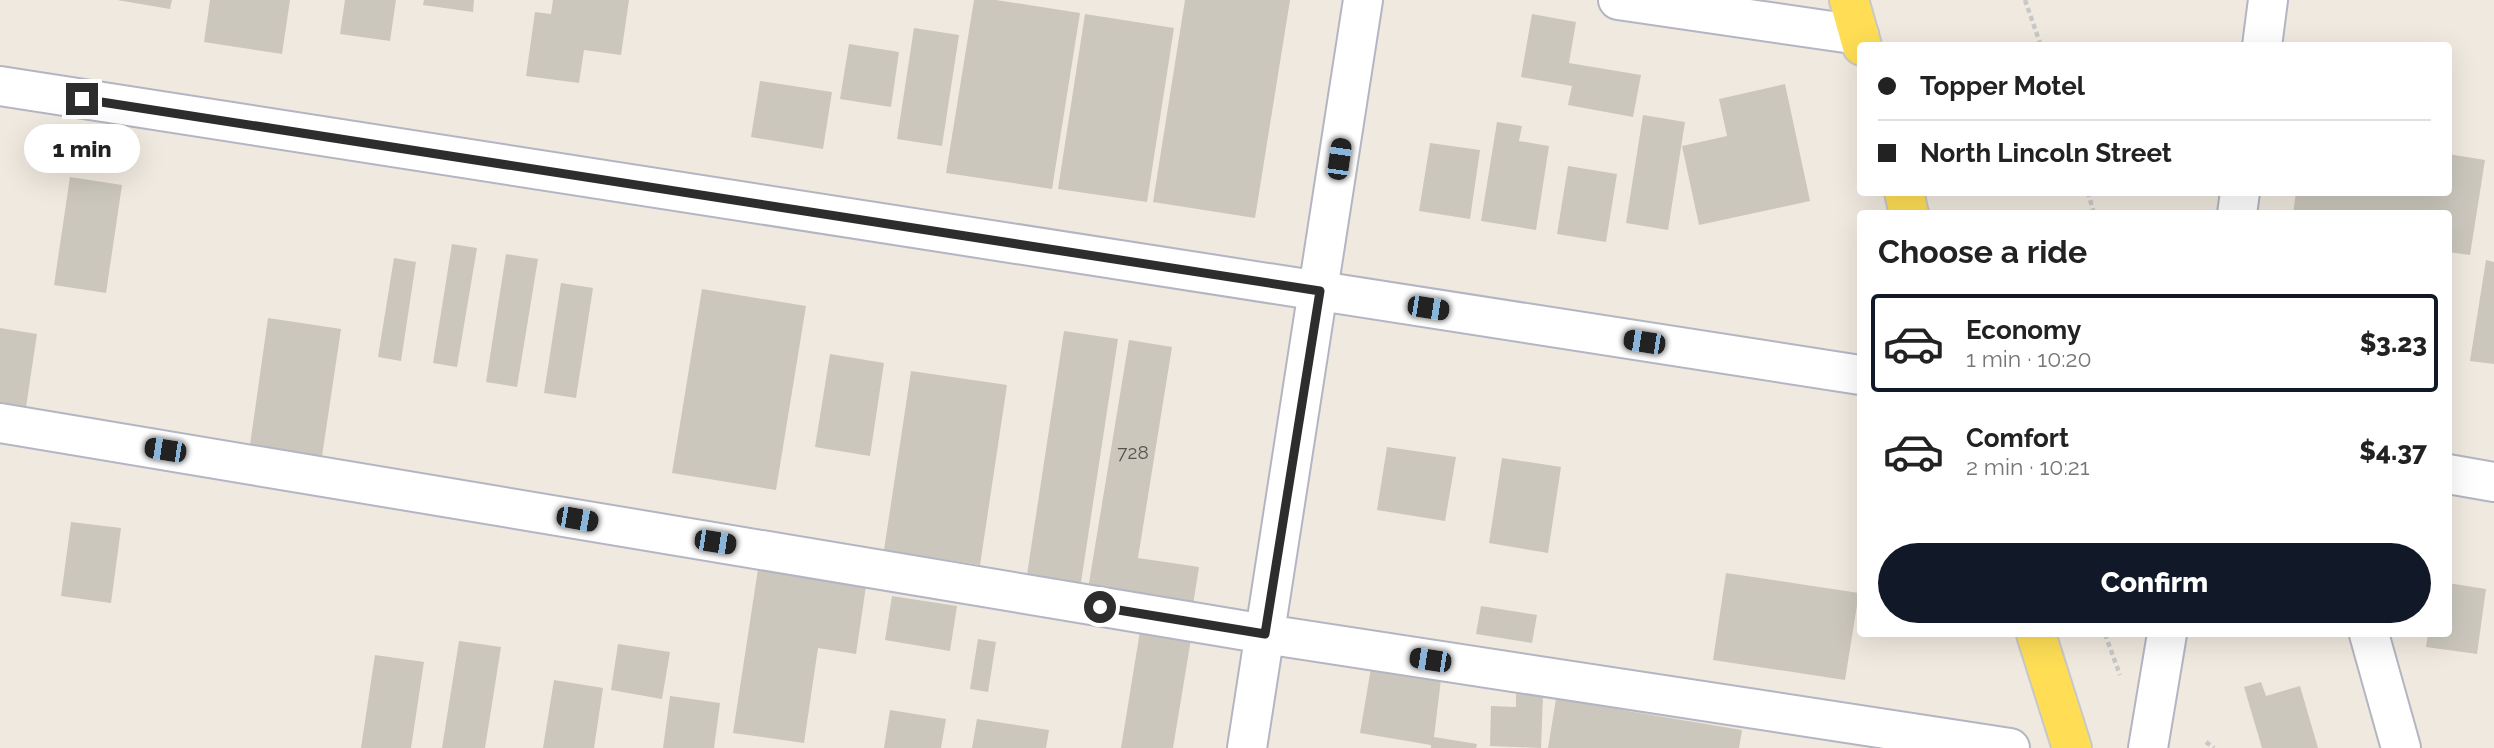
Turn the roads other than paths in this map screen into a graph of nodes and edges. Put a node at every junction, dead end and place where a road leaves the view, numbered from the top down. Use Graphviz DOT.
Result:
graph roads {
  1 [pos="1363,0"];
  2 [pos="1618,0"];
  3 [pos="2269,0"];
  4 [pos="1857,27"];
  5 [pos="2263,42"];
  6 [pos="0,86"];
  7 [pos="1320,291"];
  8 [pos="1857,375"];
  9 [pos="0,423"];
  10 [pos="2452,475"];
  11 [pos="2494,482"];
  12 [pos="1265,634"];
  13 [pos="2037,637"];
  14 [pos="2166,637"];
  15 [pos="2370,637"];
  16 [pos="1247,748"];
  17 [pos="2010,748"];
  18 [pos="2072,748"];
  19 [pos="2148,748"];
  20 [pos="2401,748"];
  1 -- 7 [label="street"];
  2 -- 4 [label="street"];
  3 -- 5 [label="street"];
  6 -- 7 [label="street"];
  7 -- 8 [label="street"];
  7 -- 12 [label="street"];
  9 -- 12 [label="street"];
  10 -- 11 [label="street"];
  12 -- 16 [label="street"];
  12 -- 17 [label="street"];
  13 -- 18 [label="main road"];
  14 -- 19 [label="street"];
  15 -- 20 [label="street"];
}
